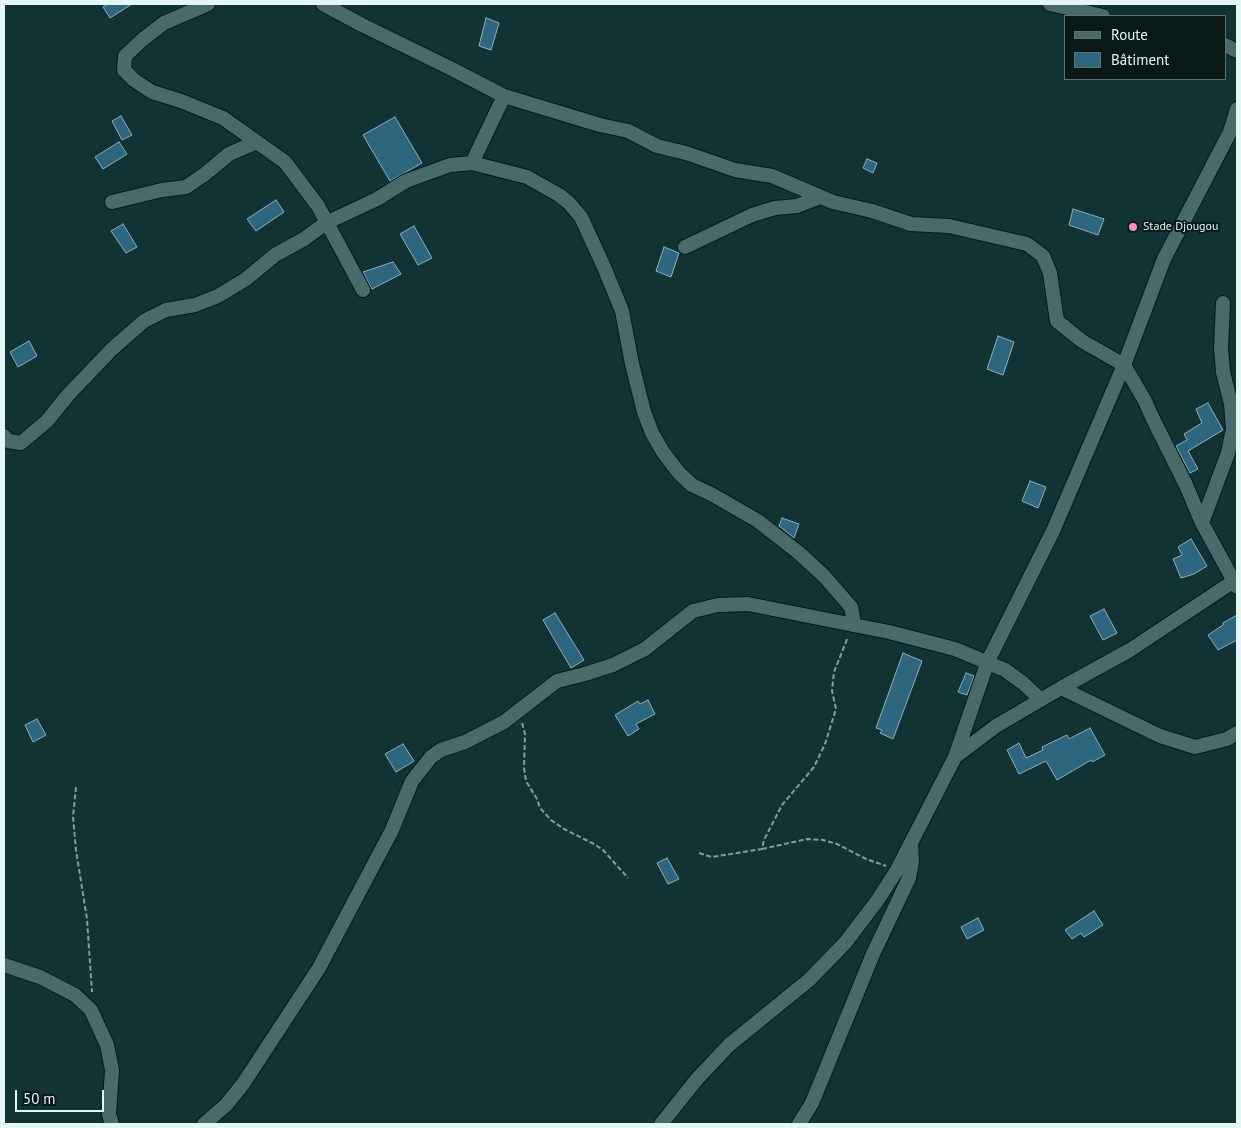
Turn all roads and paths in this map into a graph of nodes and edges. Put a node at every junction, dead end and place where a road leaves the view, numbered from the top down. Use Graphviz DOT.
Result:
graph roads {
  1 [pos="208,4"];
  2 [pos="323,4"];
  3 [pos="1050,4"];
  4 [pos="1099,15"];
  5 [pos="504,96"];
  6 [pos="1237,109"];
  7 [pos="1233,131"];
  8 [pos="257,142"];
  9 [pos="472,163"];
  10 [pos="820,197"];
  11 [pos="112,202"];
  12 [pos="326,224"];
  13 [pos="685,247"];
  14 [pos="363,290"];
  15 [pos="1223,303"];
  16 [pos="1124,365"];
  17 [pos="4,436"];
  18 [pos="1202,523"];
  19 [pos="1236,584"];
  20 [pos="853,625"];
  21 [pos="988,661"];
  22 [pos="1061,688"];
  23 [pos="1041,700"];
  24 [pos="518,712"];
  25 [pos="1237,733"];
  26 [pos="955,757"];
  27 [pos="76,787"];
  28 [pos="911,844"];
  29 [pos="762,849"];
  30 [pos="699,853"];
  31 [pos="897,870"];
  32 [pos="628,878"];
  33 [pos="4,965"];
  34 [pos="91,1010"];
  35 [pos="112,1124"];
  36 [pos="204,1124"];
  37 [pos="661,1124"];
  38 [pos="799,1124"];
  1 -- 8 [label="street"];
  2 -- 5 [label="street"];
  3 -- 4 [label="street"];
  5 -- 9 [label="street"];
  5 -- 10 [label="street"];
  6 -- 7 [label="street"];
  7 -- 16 [label="street"];
  8 -- 11 [label="street"];
  8 -- 12 [label="street"];
  9 -- 12 [label="street"];
  9 -- 20 [label="street"];
  10 -- 13 [label="street"];
  10 -- 16 [label="street"];
  12 -- 14 [label="street"];
  12 -- 17 [label="street"];
  15 -- 18 [label="street"];
  16 -- 18 [label="street"];
  16 -- 21 [label="street"];
  18 -- 19 [label="street"];
  19 -- 22 [label="street"];
  20 -- 21 [label="street"];
  20 -- 24 [label="street"];
  20 -- 29 [label="path"];
  21 -- 23 [label="street"];
  21 -- 26 [label="street"];
  22 -- 23 [label="street"];
  22 -- 25 [label="street"];
  23 -- 26 [label="street"];
  24 -- 32 [label="path"];
  24 -- 36 [label="street"];
  26 -- 28 [label="street"];
  27 -- 34 [label="path"];
  28 -- 31 [label="street"];
  28 -- 38 [label="street"];
  29 -- 30 [label="path"];
  29 -- 31 [label="path"];
  31 -- 37 [label="street"];
  33 -- 34 [label="street"];
  34 -- 35 [label="street"];
}
